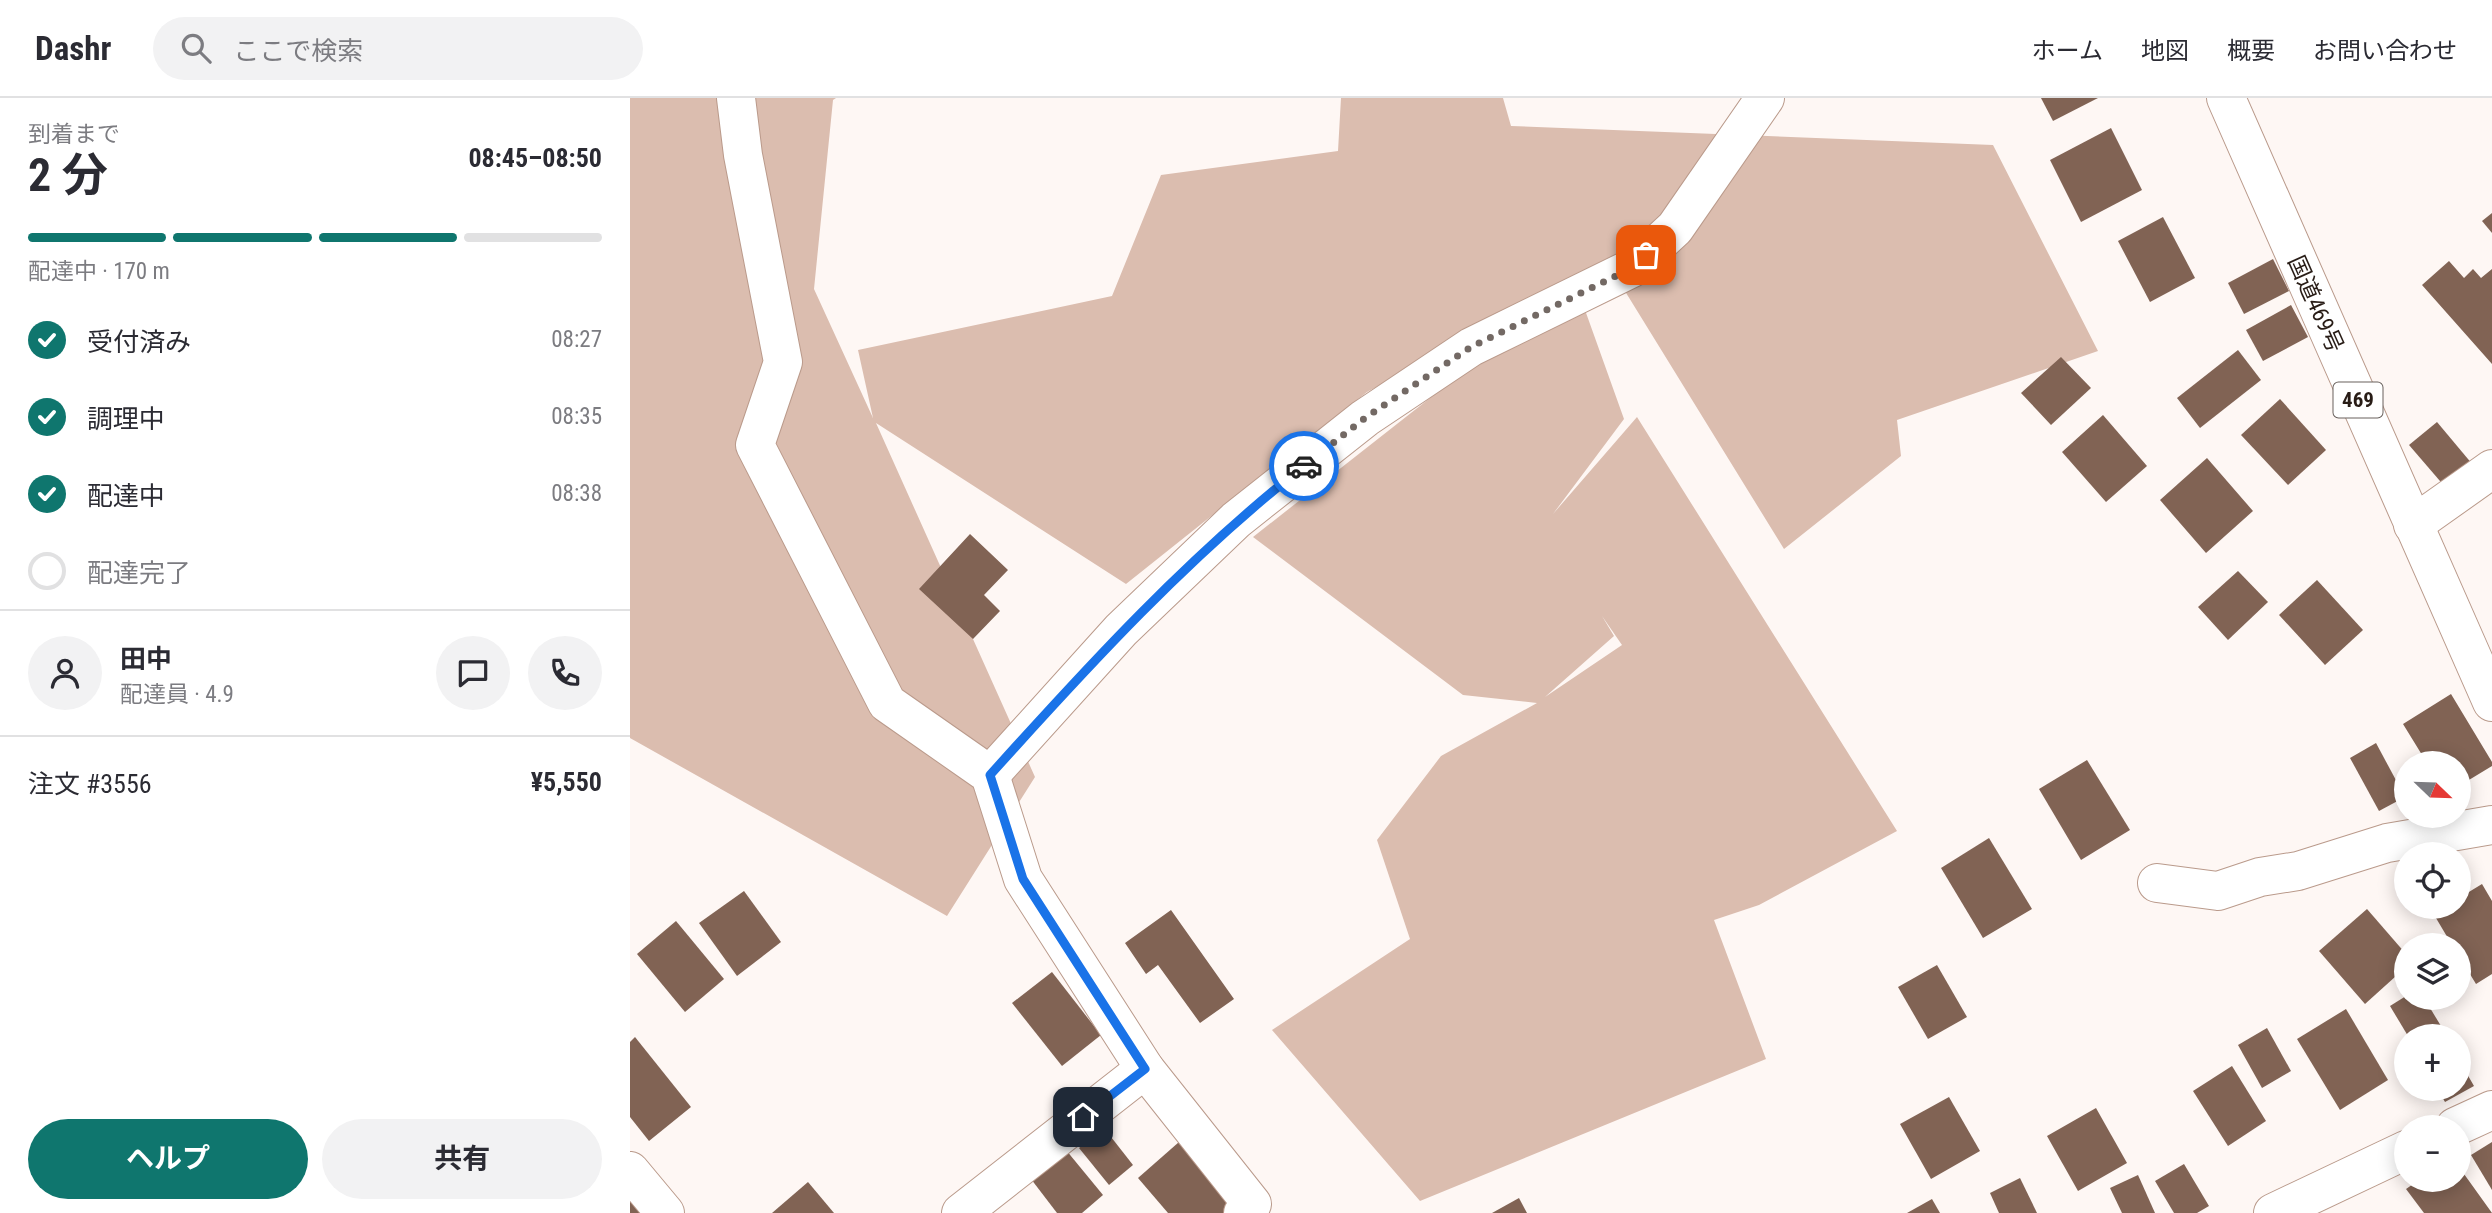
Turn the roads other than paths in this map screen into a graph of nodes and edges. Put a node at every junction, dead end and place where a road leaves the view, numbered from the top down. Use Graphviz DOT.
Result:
graph roads {
  1 [pos="736,98"];
  2 [pos="1765,98"];
  3 [pos="2226,98"];
  4 [pos="2492,469"];
  5 [pos="2413,525"];
  6 [pos="2492,702"];
  7 [pos="990,775"];
  8 [pos="2492,825"];
  9 [pos="2157,883"];
  10 [pos="1145,1069"];
  11 [pos="2492,1110"];
  12 [pos="2471,1120"];
  13 [pos="2394,1156"];
  14 [pos="630,1171"];
  15 [pos="2278,1212"];
  16 [pos="664,1213"];
  17 [pos="961,1213"];
  18 [pos="1243,1213"];
  1 -- 7 [label="main road"];
  2 -- 7 [label="main road"];
  3 -- 5 [label="main road, 国道469号 / 469"];
  4 -- 5 [label="main road"];
  5 -- 6 [label="main road, 国道469号 / 469"];
  7 -- 10 [label="main road"];
  8 -- 9 [label="main road"];
  10 -- 17 [label="main road"];
  10 -- 18 [label="main road"];
  11 -- 12 [label="main road"];
  13 -- 15 [label="main road"];
  14 -- 16 [label="main road"];
}
